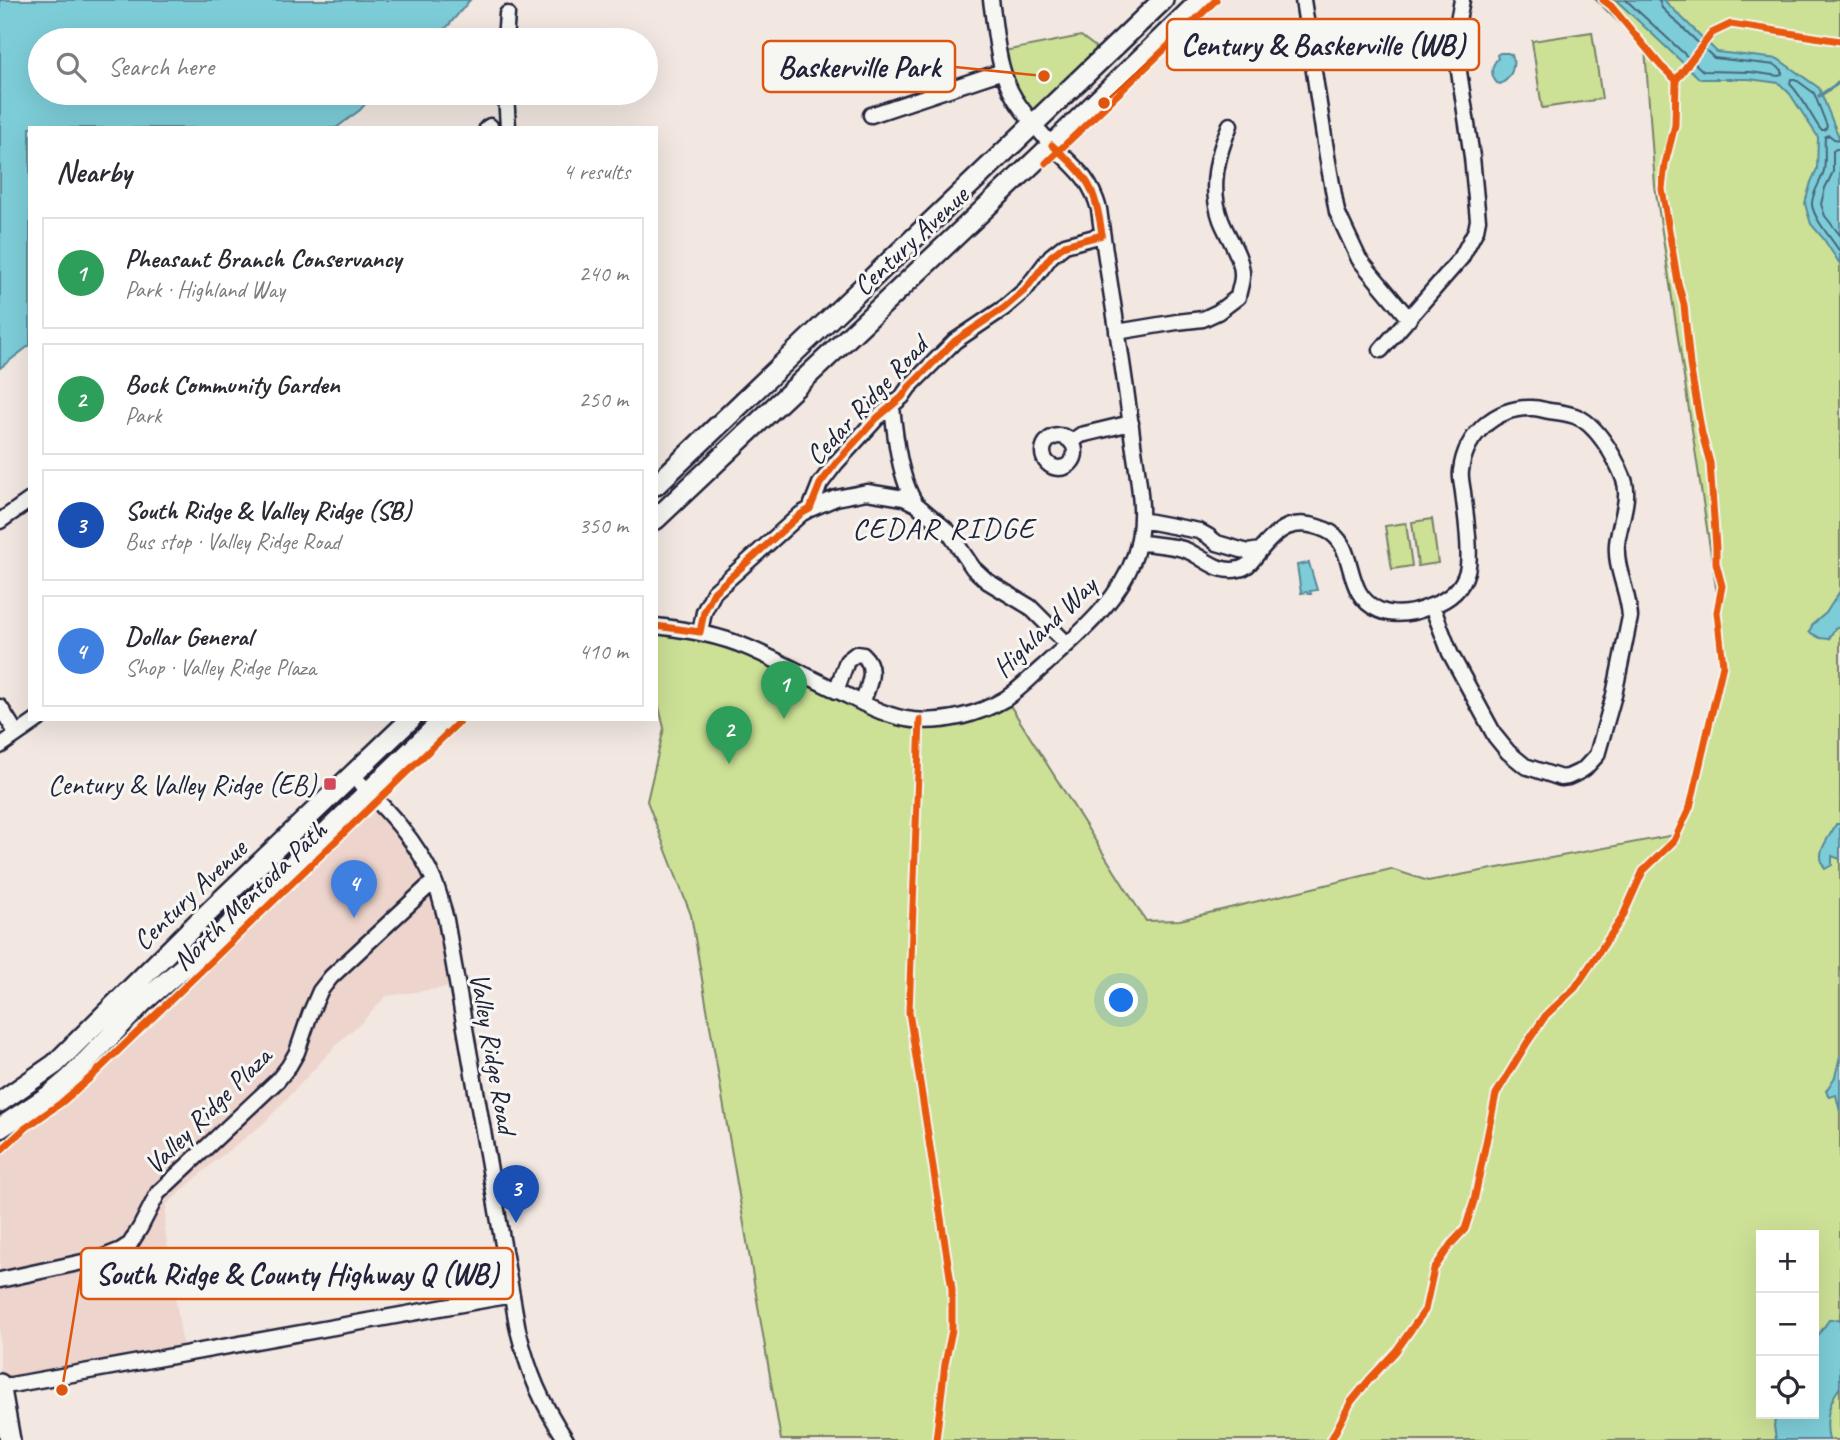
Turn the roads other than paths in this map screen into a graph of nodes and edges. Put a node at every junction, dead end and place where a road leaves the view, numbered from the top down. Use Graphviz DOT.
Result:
graph roads {
  1 [pos="991,0"];
  2 [pos="1163,0"];
  3 [pos="1201,0"];
  4 [pos="1303,0"];
  5 [pos="1462,0"];
  6 [pos="507,14"];
  7 [pos="506,28"];
  8 [pos="1003,71"];
  9 [pos="507,105"];
  10 [pos="871,115"];
  11 [pos="1033,123"];
  12 [pos="1230,125"];
  13 [pos="508,126"];
  14 [pos="1052,145"];
  15 [pos="1102,235"];
  16 [pos="1409,319"];
  17 [pos="1117,332"];
  18 [pos="1381,351"];
  19 [pos="892,407"];
  20 [pos="1131,423"];
  21 [pos="1071,442"];
  22 [pos="658,483"];
  23 [pos="28,501"];
  24 [pos="916,504"];
  25 [pos="810,509"];
  26 [pos="658,517"];
  27 [pos="1142,520"];
  28 [pos="0,522"];
  29 [pos="1138,542"];
  30 [pos="1260,550"];
  31 [pos="1432,606"];
  32 [pos="658,626"];
  33 [pos="700,632"];
  34 [pos="1068,644"];
  35 [pos="836,691"];
  36 [pos="862,703"];
  37 [pos="0,707"];
  38 [pos="36,721"];
  39 [pos="408,721"];
  40 [pos="442,721"];
  41 [pos="17,734"];
  42 [pos="0,746"];
  43 [pos="353,776"];
  44 [pos="368,791"];
  45 [pos="434,881"];
  46 [pos="0,1102"];
  47 [pos="0,1128"];
  48 [pos="0,1280"];
  49 [pos="512,1295"];
  50 [pos="0,1385"];
  51 [pos="10,1440"];
  52 [pos="566,1440"];
  1 -- 8 [label="street, Highland Way"];
  2 -- 11 [label="main road, Century Avenue"];
  3 -- 14 [label="main road, Century Avenue"];
  4 -- 16 [label="street"];
  5 -- 16 [label="street"];
  6 -- 7 [label="street"];
  8 -- 10 [label="street"];
  8 -- 11 [label="street, Highland Way"];
  9 -- 13 [label="street"];
  11 -- 14 [label="street, Highland Way"];
  11 -- 22 [label="main road, Century Avenue"];
  12 -- 17 [label="street"];
  14 -- 15 [label="street, Highland Way"];
  14 -- 26 [label="main road, Century Avenue"];
  15 -- 17 [label="street, Highland Way"];
  15 -- 19 [label="street, Cedar Ridge Road"];
  16 -- 18 [label="street"];
  17 -- 20 [label="street, Highland Way"];
  19 -- 24 [label="street"];
  19 -- 25 [label="street, Cedar Ridge Road"];
  20 -- 21 [label="street"];
  20 -- 27 [label="street, Highland Way"];
  23 -- 28 [label="street"];
  24 -- 25 [label="street"];
  24 -- 34 [label="street"];
  25 -- 33 [label="street, Cedar Ridge Road"];
  27 -- 29 [label="street, Highland Way"];
  27 -- 30 [label="street"];
  29 -- 30 [label="street"];
  29 -- 34 [label="street, Highland Way"];
  30 -- 31 [label="street"];
  31 -- 31 [label="street"];
  32 -- 33 [label="street, Highland Way"];
  33 -- 35 [label="street, Highland Way"];
  34 -- 36 [label="street, Highland Way"];
  35 -- 36 [label="street, Highland Way"];
  35 -- 36 [label="street"];
  37 -- 41 [label="street"];
  38 -- 41 [label="street"];
  39 -- 43 [label="main road, Century Avenue"];
  40 -- 44 [label="main road, Century Avenue"];
  41 -- 42 [label="street"];
  43 -- 44 [label="street, Valley Ridge Road"];
  43 -- 46 [label="main road, Century Avenue"];
  44 -- 45 [label="street, Valley Ridge Road"];
  44 -- 47 [label="main road, Century Avenue"];
  45 -- 48 [label="street, Valley Ridge Plaza"];
  45 -- 49 [label="street, Valley Ridge Road"];
  49 -- 50 [label="street"];
  49 -- 52 [label="street, Valley Ridge Road"];
  50 -- 51 [label="main road"];
}
